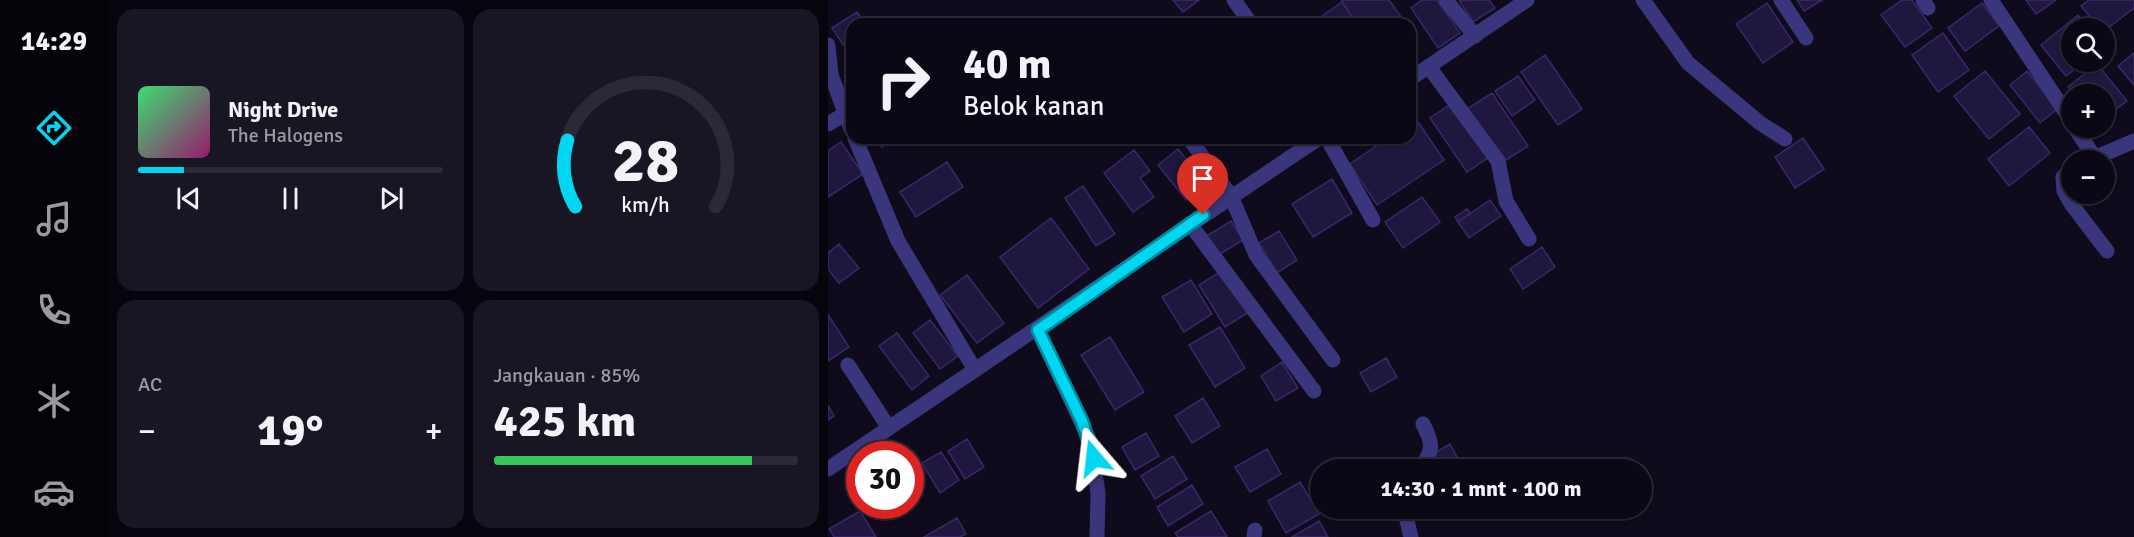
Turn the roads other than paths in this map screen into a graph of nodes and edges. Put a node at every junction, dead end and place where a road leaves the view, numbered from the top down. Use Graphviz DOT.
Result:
graph roads {
  1 [pos="1234,0"];
  2 [pos="1446,0"];
  3 [pos="1527,0"];
  4 [pos="1643,0"];
  5 [pos="1781,0"];
  6 [pos="1991,0"];
  7 [pos="1247,18"];
  8 [pos="1475,36"];
  9 [pos="1806,38"];
  10 [pos="828,45"];
  11 [pos="1429,67"];
  12 [pos="1416,76"];
  13 [pos="2061,105"];
  14 [pos="845,114"];
  15 [pos="828,124"];
  16 [pos="1785,139"];
  17 [pos="2134,141"];
  18 [pos="858,144"];
  19 [pos="1194,144"];
  20 [pos="1310,144"];
  21 [pos="1330,144"];
  22 [pos="2114,150"];
  23 [pos="1231,196"];
  24 [pos="2073,204"];
  25 [pos="1373,220"];
  26 [pos="1190,224"];
  27 [pos="1529,238"];
  28 [pos="2107,251"];
  29 [pos="1038,330"];
  30 [pos="1333,360"];
  31 [pos="848,365"];
  32 [pos="975,370"];
  33 [pos="1314,391"];
  34 [pos="1423,424"];
  35 [pos="889,428"];
  36 [pos="1426,459"];
  37 [pos="828,469"];
  38 [pos="1407,519"];
  39 [pos="1097,537"];
  40 [pos="1410,537"];
  1 -- 7 [label="street"];
  2 -- 8 [label="street"];
  3 -- 8 [label="street"];
  4 -- 16 [label="street"];
  5 -- 9 [label="street"];
  6 -- 13 [label="street"];
  8 -- 11 [label="street"];
  10 -- 14 [label="street"];
  11 -- 12 [label="street"];
  11 -- 27 [label="street"];
  14 -- 15 [label="street"];
  17 -- 22 [label="street"];
  18 -- 32 [label="street"];
  19 -- 23 [label="street"];
  20 -- 23 [label="street"];
  21 -- 25 [label="street"];
  23 -- 26 [label="street"];
  23 -- 30 [label="street"];
  24 -- 28 [label="street"];
  26 -- 29 [label="street"];
  26 -- 33 [label="street"];
  29 -- 32 [label="street"];
  29 -- 39 [label="street"];
  31 -- 35 [label="street"];
  32 -- 35 [label="street"];
  34 -- 36 [label="street"];
  35 -- 37 [label="street"];
  38 -- 40 [label="street"];
}
